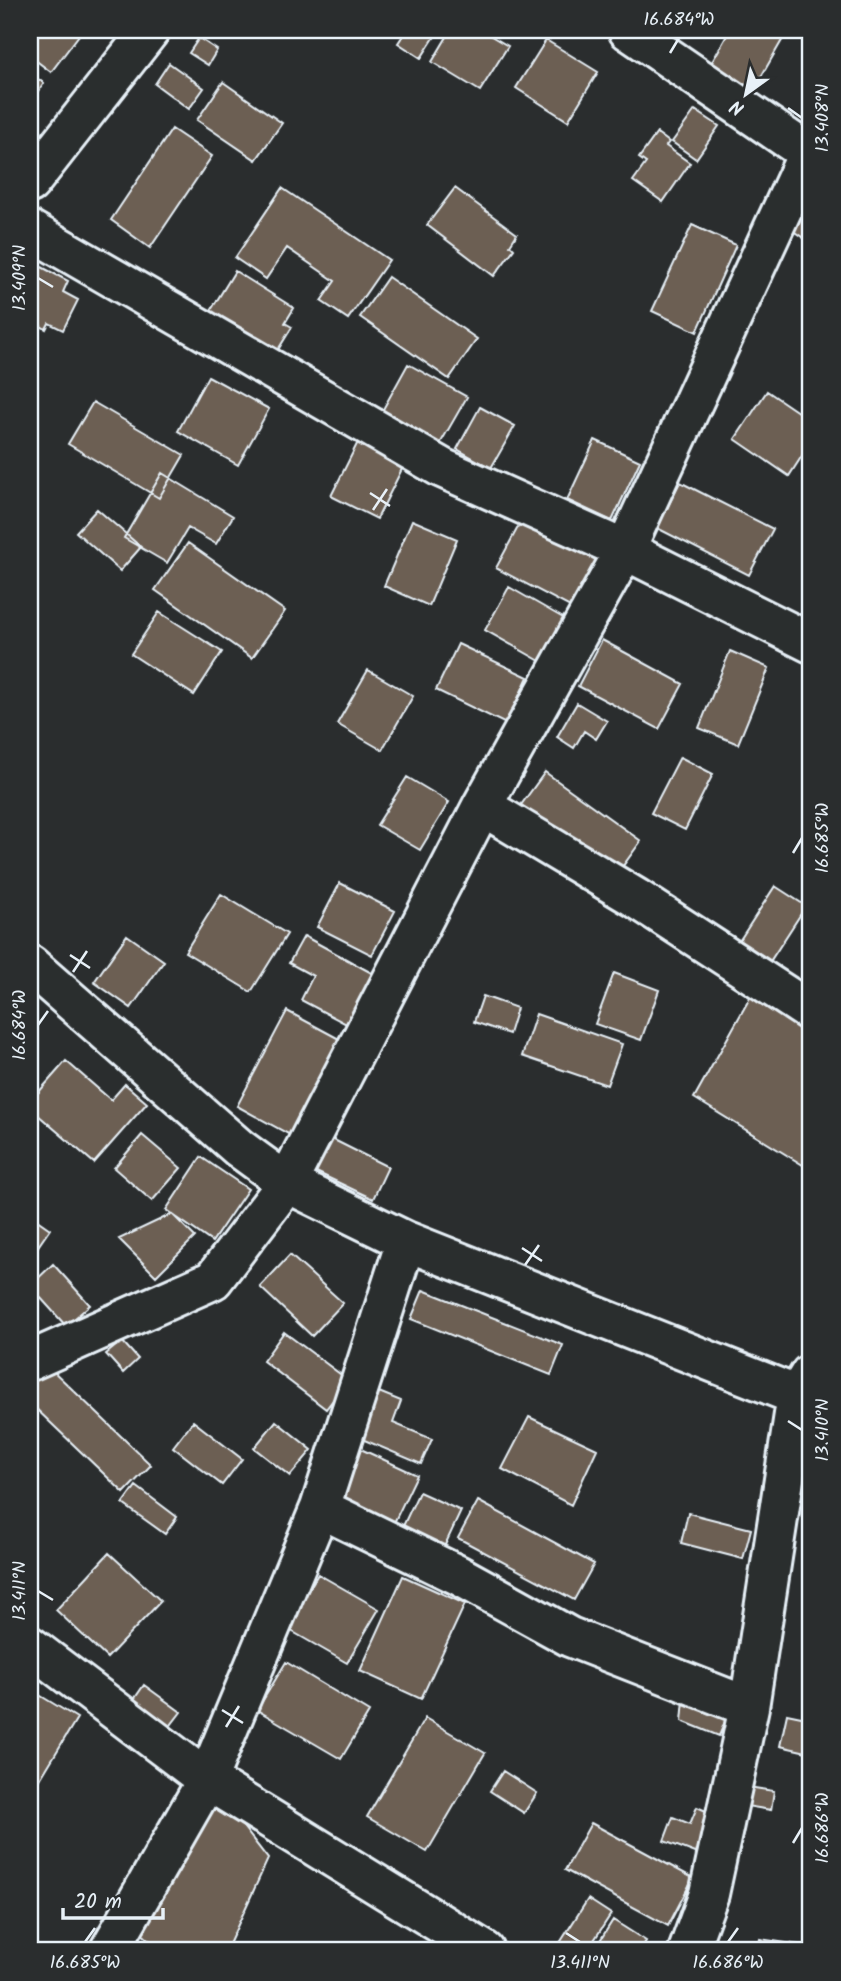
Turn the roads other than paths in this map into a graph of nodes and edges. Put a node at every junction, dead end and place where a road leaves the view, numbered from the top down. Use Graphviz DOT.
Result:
graph roads {
  1 [pos="150,30"];
  2 [pos="628,30"];
  3 [pos="810,152"];
  4 [pos="30,183"];
  5 [pos="30,230"];
  6 [pos="625,550"];
  7 [pos="811,643"];
  8 [pos="482,806"];
  9 [pos="30,965"];
  10 [pos="811,1012"];
  11 [pos="287,1183"];
  12 [pos="406,1241"];
  13 [pos="30,1361"];
  14 [pos="806,1389"];
  15 [pos="320,1508"];
  16 [pos="30,1646"];
  17 [pos="748,1707"];
  18 [pos="207,1780"];
  19 [pos="109,1951"];
  20 [pos="485,1951"];
  21 [pos="688,1951"];
  1 -- 4 [label="street"];
  2 -- 3 [label="street"];
  3 -- 6 [label="street"];
  5 -- 6 [label="street"];
  6 -- 7 [label="street"];
  6 -- 8 [label="street"];
  8 -- 10 [label="street"];
  8 -- 11 [label="street"];
  9 -- 11 [label="street"];
  11 -- 12 [label="street"];
  11 -- 13 [label="street"];
  12 -- 14 [label="street"];
  12 -- 15 [label="street"];
  14 -- 17 [label="street"];
  15 -- 17 [label="street"];
  15 -- 18 [label="street"];
  16 -- 18 [label="street"];
  17 -- 21 [label="street"];
  18 -- 19 [label="street"];
  18 -- 20 [label="street"];
}
